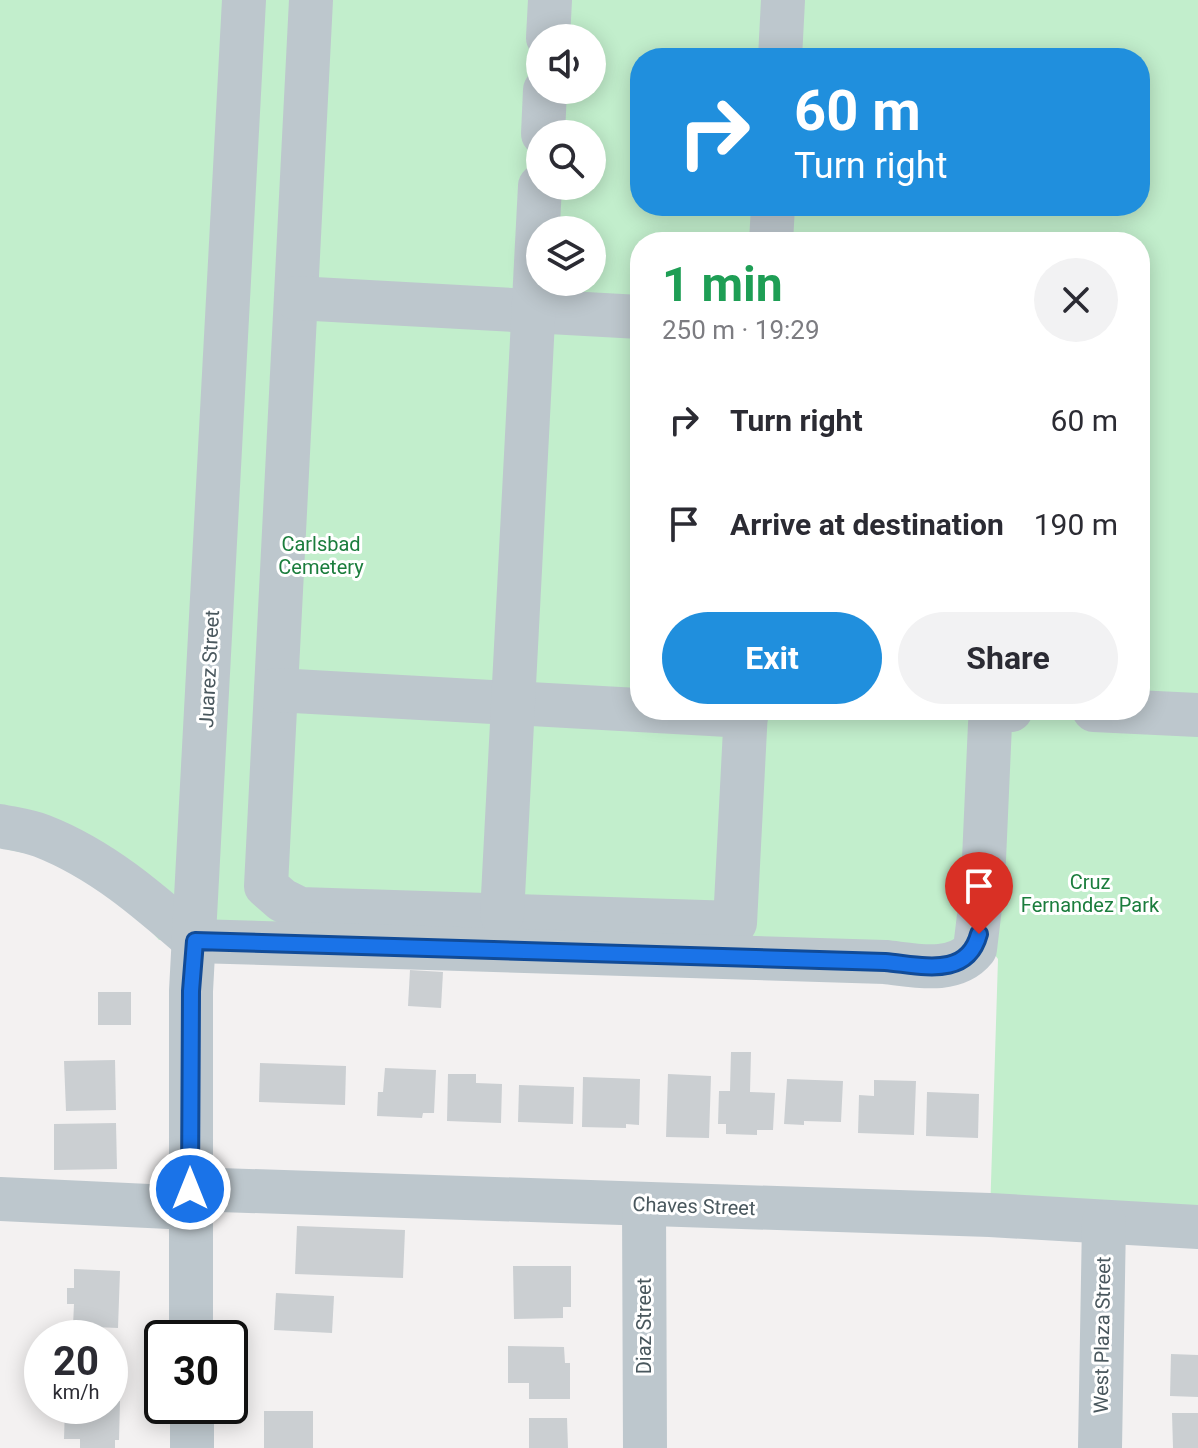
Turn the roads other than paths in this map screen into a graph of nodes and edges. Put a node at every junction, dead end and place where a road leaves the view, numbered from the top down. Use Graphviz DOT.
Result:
graph roads {
  1 [pos="244,0"];
  2 [pos="311,0"];
  3 [pos="550,0"];
  4 [pos="783,0"];
  5 [pos="549,24"];
  6 [pos="781,48"];
  7 [pos="539,200"];
  8 [pos="296,298"];
  9 [pos="534,311"];
  10 [pos="630,316"];
  11 [pos="276,690"];
  12 [pos="513,703"];
  13 [pos="630,708"];
  14 [pos="1150,713"];
  15 [pos="1198,715"];
  16 [pos="746,720"];
  17 [pos="993,720"];
  18 [pos="0,826"];
  19 [pos="502,915"];
  20 [pos="195,941"];
  21 [pos="190,1198"];
  22 [pos="0,1199"];
  23 [pos="644,1205"];
  24 [pos="1104,1222"];
  25 [pos="1198,1227"];
  26 [pos="191,1320"];
  27 [pos="192,1424"];
  28 [pos="192,1448"];
  29 [pos="645,1448"];
  30 [pos="1100,1448"];
  1 -- 20 [label="street, Juarez Street"];
  2 -- 8 [label="street"];
  3 -- 5 [label="street"];
  4 -- 6 [label="street"];
  7 -- 9 [label="street"];
  8 -- 9 [label="street"];
  8 -- 11 [label="street"];
  9 -- 10 [label="street"];
  9 -- 12 [label="street"];
  11 -- 12 [label="street"];
  11 -- 19 [label="street"];
  12 -- 13 [label="street"];
  12 -- 19 [label="street"];
  14 -- 15 [label="street"];
  16 -- 19 [label="street"];
  17 -- 20 [label="street"];
  18 -- 20 [label="street"];
  20 -- 21 [label="street, Juarez Street"];
  21 -- 22 [label="street, Chaves Street"];
  21 -- 23 [label="street, Chaves Street"];
  21 -- 26 [label="street, Juarez Street"];
  23 -- 24 [label="street, Chaves Street"];
  23 -- 29 [label="street, Diaz Street"];
  24 -- 25 [label="street, Chaves Street"];
  24 -- 30 [label="street, West Plaza Street"];
  27 -- 28 [label="street"];
}
